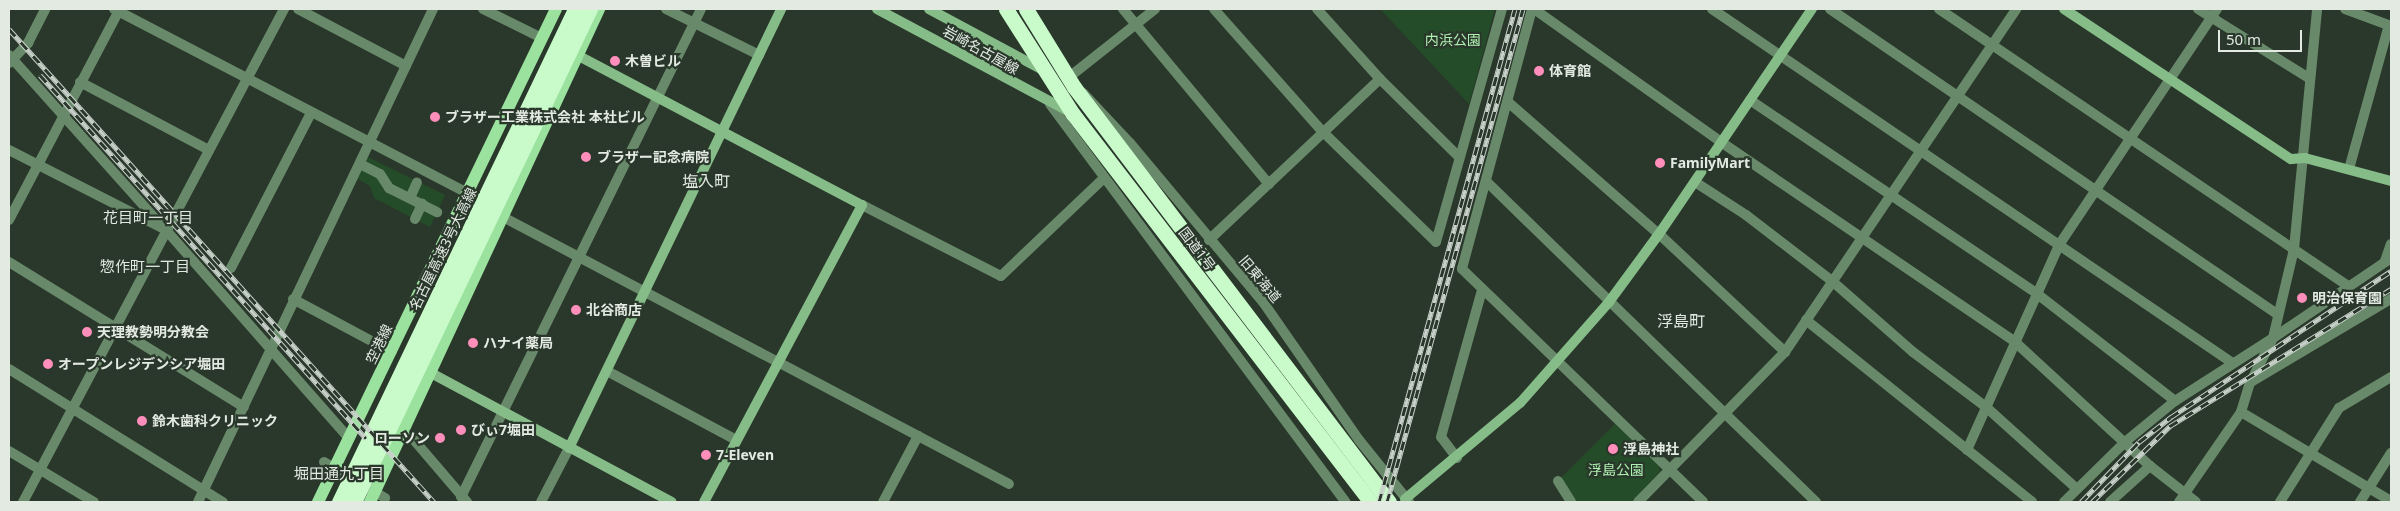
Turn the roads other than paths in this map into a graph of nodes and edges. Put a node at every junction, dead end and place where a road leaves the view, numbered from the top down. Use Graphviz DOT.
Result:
graph roads {
  1 [pos="45,9"];
  2 [pos="284,9"];
  3 [pos="298,9"];
  4 [pos="434,9"];
  5 [pos="483,9"];
  6 [pos="556,9"];
  7 [pos="574,9"];
  8 [pos="590,9"];
  9 [pos="599,9"];
  10 [pos="666,9"];
  11 [pos="701,9"];
  12 [pos="781,9"];
  13 [pos="877,9"];
  14 [pos="929,9"];
  15 [pos="1006,9"];
  16 [pos="1026,9"];
  17 [pos="1123,9"];
  18 [pos="1154,9"];
  19 [pos="1214,9"];
  20 [pos="1317,9"];
  21 [pos="1502,9"];
  22 [pos="1533,9"];
  23 [pos="1712,9"];
  24 [pos="1812,9"];
  25 [pos="1830,9"];
  26 [pos="1939,9"];
  27 [pos="2016,9"];
  28 [pos="2064,9"];
  29 [pos="2198,9"];
  30 [pos="2317,9"];
  31 [pos="2345,9"];
  32 [pos="118,10"];
  33 [pos="2214,13"];
  34 [pos="694,23"];
  35 [pos="1134,25"];
  36 [pos="2390,26"];
  37 [pos="542,38"];
  38 [pos="1992,44"];
  39 [pos="577,55"];
  40 [pos="759,55"];
  41 [pos="1780,56"];
  42 [pos="10,59"];
  43 [pos="406,66"];
  44 [pos="1043,70"];
  45 [pos="246,78"];
  46 [pos="2309,78"];
  47 [pos="1380,79"];
  48 [pos="2170,80"];
  49 [pos="80,82"];
  50 [pos="1071,82"];
  51 [pos="1957,96"];
  52 [pos="656,98"];
  53 [pos="1750,100"];
  54 [pos="1508,102"];
  55 [pos="1050,104"];
  56 [pos="311,113"];
  57 [pos="1073,114"];
  58 [pos="62,116"];
  59 [pos="1322,131"];
  60 [pos="722,132"];
  61 [pos="2130,138"];
  62 [pos="1721,142"];
  63 [pos="370,143"];
  64 [pos="9,150"];
  65 [pos="209,150"];
  66 [pos="1920,151"];
  67 [pos="1459,157"];
  68 [pos="2305,158"];
  69 [pos="36,164"];
  70 [pos="362,165"];
  71 [pos="2349,169"];
  72 [pos="1104,178"];
  73 [pos="2391,180"];
  74 [pos="417,182"];
  75 [pos="1487,182"];
  76 [pos="1695,182"];
  77 [pos="1269,184"];
  78 [pos="2096,190"];
  79 [pos="469,194"];
  80 [pos="1890,195"];
  81 [pos="410,198"];
  82 [pos="422,204"];
  83 [pos="862,205"];
  84 [pos="437,212"];
  85 [pos="503,217"];
  86 [pos="415,219"];
  87 [pos="9,220"];
  88 [pos="166,230"];
  89 [pos="1659,234"];
  90 [pos="1862,237"];
  91 [pos="1209,240"];
  92 [pos="2391,244"];
  93 [pos="2059,245"];
  94 [pos="2294,249"];
  95 [pos="579,257"];
  96 [pos="2388,259"];
  97 [pos="9,262"];
  98 [pos="231,268"];
  99 [pos="1832,281"];
  100 [pos="2347,285"];
  101 [pos="1482,290"];
  102 [pos="644,291"];
  103 [pos="2036,294"];
  104 [pos="293,299"];
  105 [pos="2391,299"];
  106 [pos="1609,302"];
  107 [pos="2277,314"];
  108 [pos="1806,320"];
  109 [pos="116,329"];
  110 [pos="2273,338"];
  111 [pos="2014,341"];
  112 [pos="271,347"];
  113 [pos="392,352"];
  114 [pos="1785,352"];
  115 [pos="778,362"];
  116 [pos="1558,362"];
  117 [pos="2231,362"];
  118 [pos="9,369"];
  119 [pos="607,371"];
  120 [pos="431,373"];
  121 [pos="2391,378"];
  122 [pos="2250,383"];
  123 [pos="2175,401"];
  124 [pos="244,407"];
  125 [pos="1986,407"];
  126 [pos="74,408"];
  127 [pos="504,412"];
  128 [pos="2241,412"];
  129 [pos="1724,414"];
  130 [pos="401,434"];
  131 [pos="918,436"];
  132 [pos="349,438"];
  133 [pos="736,440"];
  134 [pos="1358,440"];
  135 [pos="2125,442"];
  136 [pos="569,448"];
  137 [pos="1967,450"];
  138 [pos="9,452"];
  139 [pos="2310,453"];
  140 [pos="2391,453"];
  141 [pos="1457,458"];
  142 [pos="324,462"];
  143 [pos="1378,466"];
  144 [pos="2150,466"];
  145 [pos="1320,468"];
  146 [pos="1670,470"];
  147 [pos="41,471"];
  148 [pos="1558,481"];
  149 [pos="1009,484"];
  150 [pos="2368,487"];
  151 [pos="2077,489"];
  152 [pos="204,490"];
  153 [pos="385,498"];
  154 [pos="464,499"];
  155 [pos="2182,499"];
  156 [pos="1406,501"];
  157 [pos="2391,501"];
  158 [pos="23,502"];
  159 [pos="94,502"];
  160 [pos="198,502"];
  161 [pos="223,502"];
  162 [pos="318,502"];
  163 [pos="339,502"];
  164 [pos="354,502"];
  165 [pos="370,502"];
  166 [pos="541,502"];
  167 [pos="672,502"];
  168 [pos="704,502"];
  169 [pos="883,502"];
  170 [pos="1346,502"];
  171 [pos="1366,502"];
  172 [pos="1371,502"];
  173 [pos="1389,502"];
  174 [pos="1571,502"];
  175 [pos="1638,502"];
  176 [pos="1703,502"];
  177 [pos="1816,502"];
  178 [pos="2032,502"];
  179 [pos="2064,502"];
  180 [pos="2110,502"];
  181 [pos="2196,502"];
  182 [pos="2280,502"];
  183 [pos="2360,502"];
  1 -- 42 [label="street"];
  2 -- 45 [label="street"];
  3 -- 43 [label="street"];
  4 -- 43 [label="street"];
  5 -- 37 [label="street"];
  6 -- 37 [label="main road, 空港線"];
  7 -- 163 [label="highway, 名古屋高速3号大高線"];
  8 -- 164 [label="highway"];
  9 -- 39 [label="main road"];
  10 -- 34 [label="street"];
  11 -- 34 [label="street"];
  12 -- 40 [label="street"];
  13 -- 55 [label="street, 岩崎名古屋線"];
  14 -- 44 [label="street, 岩崎名古屋線"];
  15 -- 44 [label="highway, 国道1号"];
  16 -- 50 [label="highway, 国道1号"];
  17 -- 35 [label="street"];
  18 -- 35 [label="street"];
  19 -- 59 [label="street"];
  20 -- 47 [label="street"];
  21 -- 67 [label="street"];
  22 -- 54 [label="street"];
  22 -- 62 [label="street"];
  23 -- 41 [label="street"];
  24 -- 41 [label="street"];
  25 -- 51 [label="street"];
  26 -- 38 [label="street"];
  27 -- 38 [label="street"];
  28 -- 48 [label="street"];
  29 -- 33 [label="street"];
  30 -- 46 [label="street"];
  31 -- 36 [label="street"];
  32 -- 45 [label="street"];
  32 -- 49 [label="street"];
  33 -- 46 [label="street"];
  33 -- 48 [label="street"];
  34 -- 40 [label="street"];
  34 -- 52 [label="street"];
  35 -- 50 [label="street"];
  35 -- 77 [label="street"];
  36 -- 71 [label="street"];
  37 -- 79 [label="main road, 空港線"];
  38 -- 51 [label="street"];
  38 -- 61 [label="street"];
  39 -- 52 [label="street"];
  39 -- 85 [label="main road"];
  40 -- 60 [label="street"];
  41 -- 53 [label="street"];
  41 -- 66 [label="street"];
  42 -- 58 [label="street"];
  43 -- 63 [label="street"];
  44 -- 50 [label="street, 岩崎名古屋線"];
  44 -- 57 [label="highway, 国道1号"];
  45 -- 56 [label="street"];
  45 -- 65 [label="street"];
  46 -- 68 [label="street"];
  47 -- 59 [label="street"];
  47 -- 67 [label="street"];
  48 -- 61 [label="street"];
  48 -- 68 [label="street"];
  49 -- 58 [label="street"];
  49 -- 65 [label="street"];
  50 -- 91 [label="street, 旧東海道"];
  50 -- 173 [label="highway, 国道1号"];
  51 -- 66 [label="street"];
  51 -- 78 [label="street"];
  52 -- 60 [label="street"];
  52 -- 95 [label="street"];
  53 -- 62 [label="street"];
  53 -- 80 [label="street"];
  54 -- 75 [label="street"];
  54 -- 89 [label="street"];
  55 -- 57 [label="street, 岩崎名古屋線"];
  55 -- 72 [label="street"];
  56 -- 63 [label="street"];
  56 -- 98 [label="street"];
  57 -- 172 [label="highway, 国道1号"];
  58 -- 69 [label="street"];
  58 -- 88 [label="street"];
  59 -- 67 [label="street"];
  59 -- 77 [label="street"];
  60 -- 83 [label="street"];
  60 -- 102 [label="street"];
  61 -- 78 [label="street"];
  61 -- 94 [label="street"];
  62 -- 76 [label="street"];
  62 -- 90 [label="street"];
  63 -- 79 [label="street"];
  63 -- 104 [label="street"];
  64 -- 69 [label="street"];
  65 -- 88 [label="street"];
  66 -- 80 [label="street"];
  66 -- 93 [label="street"];
  68 -- 71 [label="street"];
  68 -- 94 [label="street"];
  69 -- 87 [label="street"];
  69 -- 88 [label="street"];
  70 -- 81 [label="street"];
  71 -- 73 [label="street"];
  72 -- 83 [label="street"];
  72 -- 145 [label="street"];
  74 -- 81 [label="street"];
  75 -- 101 [label="street"];
  75 -- 106 [label="street"];
  76 -- 89 [label="street"];
  76 -- 99 [label="street"];
  77 -- 91 [label="street"];
  78 -- 93 [label="street"];
  78 -- 107 [label="street"];
  79 -- 85 [label="street"];
  79 -- 113 [label="main road, 空港線"];
  80 -- 90 [label="street"];
  80 -- 103 [label="street"];
  81 -- 82 [label="street"];
  82 -- 84 [label="street"];
  82 -- 86 [label="street"];
  83 -- 115 [label="street"];
  85 -- 95 [label="street"];
  85 -- 120 [label="main road"];
  88 -- 109 [label="street"];
  88 -- 112 [label="street"];
  89 -- 106 [label="street"];
  89 -- 114 [label="street"];
  90 -- 99 [label="street"];
  90 -- 111 [label="street"];
  91 -- 134 [label="street, 旧東海道"];
  92 -- 96 [label="street"];
  93 -- 103 [label="street"];
  93 -- 117 [label="street"];
  94 -- 100 [label="street"];
  94 -- 107 [label="street"];
  95 -- 102 [label="street"];
  95 -- 127 [label="street"];
  96 -- 100 [label="street"];
  97 -- 109 [label="street"];
  99 -- 108 [label="street"];
  99 -- 125 [label="street"];
  100 -- 110 [label="street"];
  101 -- 116 [label="street"];
  101 -- 141 [label="street"];
  102 -- 115 [label="street"];
  102 -- 119 [label="street"];
  103 -- 111 [label="street"];
  103 -- 123 [label="street"];
  104 -- 112 [label="street"];
  104 -- 113 [label="street"];
  105 -- 122 [label="street"];
  106 -- 116 [label="street"];
  106 -- 129 [label="street"];
  107 -- 110 [label="street"];
  108 -- 114 [label="street"];
  108 -- 137 [label="street"];
  109 -- 124 [label="street"];
  109 -- 126 [label="street"];
  110 -- 117 [label="street"];
  110 -- 122 [label="street"];
  111 -- 125 [label="street"];
  111 -- 135 [label="street"];
  112 -- 124 [label="street"];
  112 -- 132 [label="street"];
  113 -- 132 [label="main road, 空港線"];
  114 -- 129 [label="street"];
  115 -- 131 [label="street"];
  115 -- 133 [label="street"];
  116 -- 141 [label="street"];
  116 -- 146 [label="street"];
  117 -- 123 [label="street"];
  118 -- 126 [label="street"];
  119 -- 133 [label="street"];
  119 -- 136 [label="street"];
  120 -- 127 [label="street"];
  120 -- 130 [label="main road"];
  121 -- 139 [label="street"];
  122 -- 128 [label="street"];
  123 -- 135 [label="street"];
  124 -- 152 [label="street"];
  125 -- 137 [label="street"];
  125 -- 151 [label="street"];
  126 -- 147 [label="street"];
  126 -- 152 [label="street"];
  127 -- 136 [label="street"];
  127 -- 154 [label="street"];
  128 -- 139 [label="street"];
  128 -- 155 [label="street"];
  129 -- 146 [label="street"];
  129 -- 177 [label="street"];
  130 -- 154 [label="street"];
  130 -- 165 [label="main road"];
  131 -- 149 [label="street"];
  131 -- 169 [label="street"];
  132 -- 162 [label="main road, 空港線"];
  133 -- 168 [label="street"];
  134 -- 143 [label="street, 旧東海道"];
  134 -- 145 [label="street"];
  135 -- 144 [label="street"];
  135 -- 151 [label="street"];
  136 -- 166 [label="street"];
  136 -- 167 [label="street"];
  137 -- 178 [label="street"];
  138 -- 147 [label="street"];
  139 -- 150 [label="street"];
  139 -- 182 [label="street"];
  140 -- 150 [label="street"];
  141 -- 156 [label="street"];
  142 -- 153 [label="street"];
  143 -- 156 [label="street, 旧東海道"];
  143 -- 171 [label="street"];
  144 -- 155 [label="street"];
  144 -- 180 [label="street"];
  145 -- 170 [label="street"];
  146 -- 175 [label="street"];
  146 -- 176 [label="street"];
  147 -- 158 [label="street"];
  147 -- 159 [label="street"];
  148 -- 174 [label="street"];
  150 -- 157 [label="street"];
  150 -- 183 [label="street"];
  151 -- 179 [label="street"];
  152 -- 160 [label="street"];
  152 -- 161 [label="street"];
  155 -- 181 [label="street"];
}
